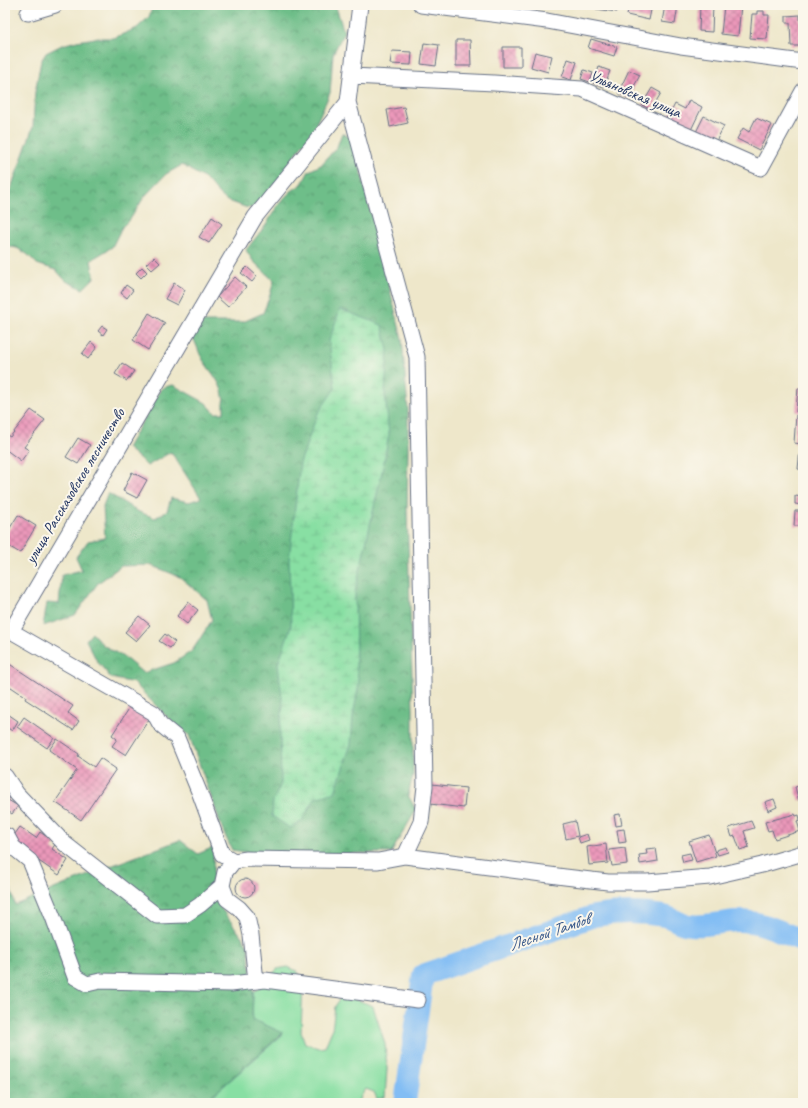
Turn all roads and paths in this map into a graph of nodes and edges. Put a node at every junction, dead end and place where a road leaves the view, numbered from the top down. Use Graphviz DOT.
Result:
graph roads {
  1 [pos="55,5"];
  2 [pos="360,5"];
  3 [pos="422,5"];
  4 [pos="28,13"];
  5 [pos="803,62"];
  6 [pos="352,76"];
  7 [pos="803,91"];
  8 [pos="348,102"];
  9 [pos="8,631"];
  10 [pos="5,776"];
  11 [pos="7,836"];
  12 [pos="803,853"];
  13 [pos="405,856"];
  14 [pos="234,861"];
  15 [pos="222,886"];
  16 [pos="256,981"];
  17 [pos="418,1000"];
  1 -- 4 [label="street"];
  2 -- 6 [label="street"];
  3 -- 5 [label="street"];
  6 -- 7 [label="street, Ульяновская улица"];
  6 -- 8 [label="street"];
  8 -- 9 [label="street, улица Рассказовское лесничество"];
  8 -- 13 [label="street"];
  9 -- 14 [label="street, улица Рассказовское лесничество"];
  10 -- 15 [label="street"];
  11 -- 16 [label="street"];
  12 -- 13 [label="street"];
  13 -- 14 [label="street"];
  14 -- 15 [label="street"];
  15 -- 16 [label="street"];
  16 -- 17 [label="street"];
}
